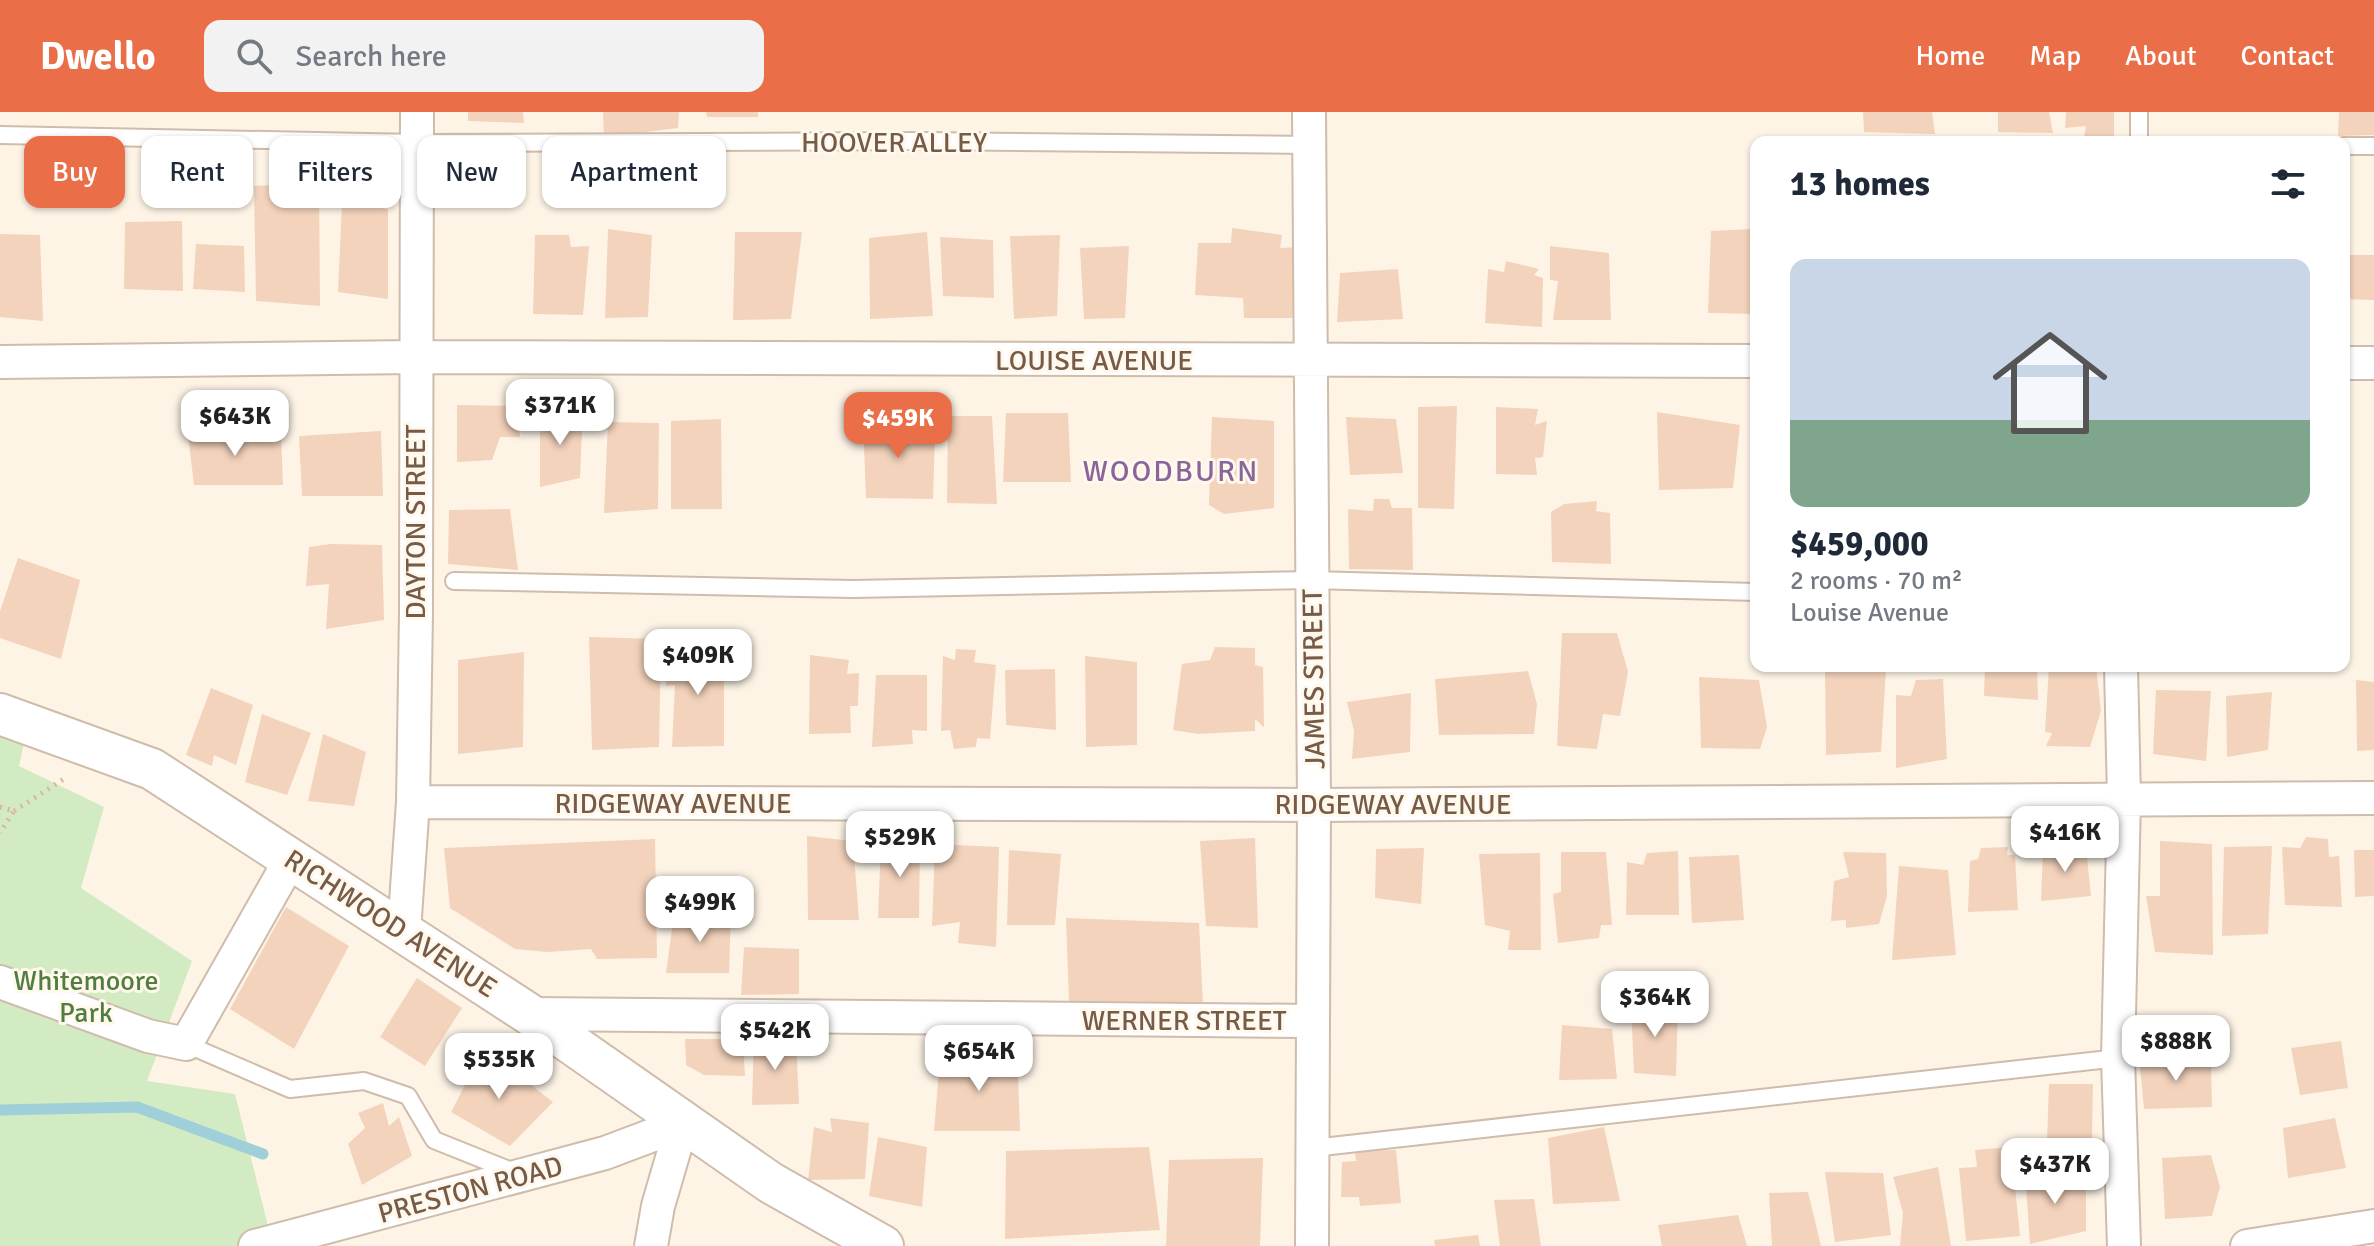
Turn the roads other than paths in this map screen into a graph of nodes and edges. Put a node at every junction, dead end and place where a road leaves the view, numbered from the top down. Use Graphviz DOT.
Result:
graph roads {
  1 [pos="1309,112"];
  2 [pos="2139,112"];
  3 [pos="417,128"];
  4 [pos="0,135"];
  5 [pos="2139,136"];
  6 [pos="1308,145"];
  7 [pos="2350,146"];
  8 [pos="2374,146"];
  9 [pos="414,357"];
  10 [pos="1311,360"];
  11 [pos="1750,361"];
  12 [pos="0,362"];
  13 [pos="2350,363"];
  14 [pos="2374,363"];
  15 [pos="1311,580"];
  16 [pos="454,581"];
  17 [pos="1750,592"];
  18 [pos="2121,672"];
  19 [pos="0,714"];
  20 [pos="2374,798"];
  21 [pos="2124,799"];
  22 [pos="413,802"];
  23 [pos="1314,805"];
  24 [pos="292,857"];
  25 [pos="404,931"];
  26 [pos="0,982"];
  27 [pos="529,1014"];
  28 [pos="1312,1021"];
  29 [pos="186,1044"];
  30 [pos="2118,1058"];
  31 [pos="682,1124"];
  32 [pos="1313,1148"];
  33 [pos="522,1175"];
  34 [pos="2374,1226"];
  35 [pos="255,1246"];
  36 [pos="651,1246"];
  37 [pos="883,1246"];
  38 [pos="1312,1246"];
  39 [pos="2124,1246"];
  40 [pos="2247,1246"];
  1 -- 6 [label="street, JAMES STREET"];
  2 -- 5 [label="lane"];
  3 -- 4 [label="lane, HOOVER ALLEY"];
  3 -- 6 [label="lane, HOOVER ALLEY"];
  3 -- 9 [label="street, DAYTON STREET"];
  6 -- 10 [label="street, JAMES STREET"];
  7 -- 8 [label="lane"];
  9 -- 10 [label="street, LOUISE AVENUE"];
  9 -- 12 [label="street, LOUISE AVENUE"];
  9 -- 22 [label="street, DAYTON STREET"];
  10 -- 11 [label="street, LOUISE AVENUE"];
  10 -- 15 [label="street, JAMES STREET"];
  13 -- 14 [label="street"];
  15 -- 16 [label="lane"];
  15 -- 17 [label="lane"];
  15 -- 23 [label="street, JAMES STREET"];
  18 -- 21 [label="street"];
  19 -- 24 [label="street, RICHWOOD AVENUE"];
  20 -- 21 [label="street, RIDGEWAY AVENUE"];
  21 -- 23 [label="street, RIDGEWAY AVENUE"];
  21 -- 30 [label="street"];
  22 -- 23 [label="street, RIDGEWAY AVENUE"];
  22 -- 25 [label="street, DAYTON STREET"];
  23 -- 28 [label="street, JAMES STREET"];
  24 -- 25 [label="street, RICHWOOD AVENUE"];
  24 -- 29 [label="street"];
  25 -- 27 [label="street, RICHWOOD AVENUE"];
  26 -- 29 [label="street"];
  27 -- 28 [label="street, WERNER STREET"];
  27 -- 31 [label="street, RICHWOOD AVENUE"];
  28 -- 32 [label="street, JAMES STREET"];
  29 -- 33 [label="lane"];
  30 -- 32 [label="lane"];
  30 -- 39 [label="street"];
  31 -- 33 [label="street, PRESTON ROAD"];
  31 -- 36 [label="street"];
  31 -- 37 [label="street, RICHWOOD AVENUE"];
  32 -- 38 [label="street, JAMES STREET"];
  33 -- 35 [label="street, PRESTON ROAD"];
  34 -- 40 [label="street"];
}
